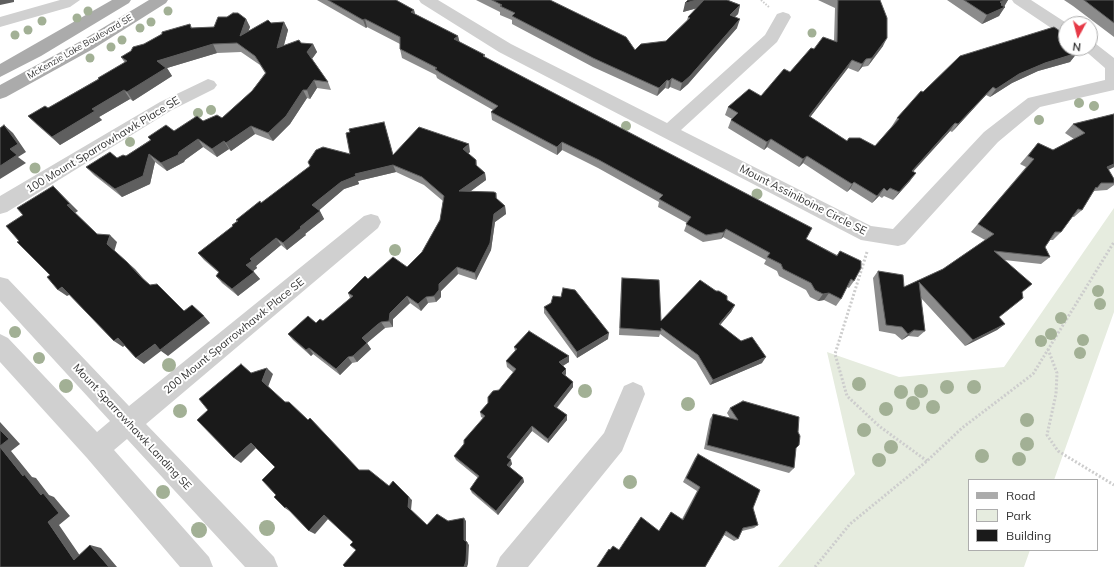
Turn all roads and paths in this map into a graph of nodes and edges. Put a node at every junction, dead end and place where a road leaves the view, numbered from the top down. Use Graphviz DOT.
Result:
graph roads {
  1 [pos="72,0"];
  2 [pos="123,0"];
  3 [pos="160,0"];
  4 [pos="427,0"];
  5 [pos="1020,0"];
  6 [pos="783,17"];
  7 [pos="0,22"];
  8 [pos="1058,25"];
  9 [pos="1098,54"];
  10 [pos="0,71"];
  11 [pos="208,85"];
  12 [pos="0,93"];
  13 [pos="668,132"];
  14 [pos="0,206"];
  15 [pos="371,222"];
  16 [pos="868,234"];
  17 [pos="1114,242"];
  18 [pos="0,286"];
  19 [pos="0,345"];
  20 [pos="1048,349"];
  21 [pos="632,394"];
  22 [pos="128,423"];
  23 [pos="96,449"];
  24 [pos="927,461"];
  25 [pos="1114,485"];
  26 [pos="199,567"];
  27 [pos="264,567"];
  28 [pos="510,567"];
  29 [pos="815,567"];
  1 -- 7 [label="street"];
  2 -- 10 [label="main road, McKenzie Lake Boulevard SE"];
  3 -- 12 [label="main road, McKenzie Lake Boulevard SE"];
  4 -- 13 [label="street, Mount Assiniboine Circle SE"];
  5 -- 8 [label="street"];
  6 -- 13 [label="street"];
  9 -- 16 [label="street, Mount Assiniboine Circle SE"];
  11 -- 14 [label="street, 100 Mount Sparrowhawk Place SE"];
  13 -- 16 [label="street, Mount Assiniboine Circle SE"];
  15 -- 22 [label="street, 200 Mount Sparrowhawk Place SE"];
  16 -- 24 [label="path"];
  17 -- 20 [label="path"];
  18 -- 22 [label="street, Mount Sparrowhawk Landing SE"];
  19 -- 23 [label="street"];
  20 -- 24 [label="path"];
  20 -- 25 [label="path"];
  21 -- 28 [label="street"];
  22 -- 23 [label="street, 200 Mount Sparrowhawk Place SE"];
  22 -- 27 [label="street, Mount Sparrowhawk Landing SE"];
  23 -- 26 [label="street"];
  24 -- 29 [label="path"];
}
